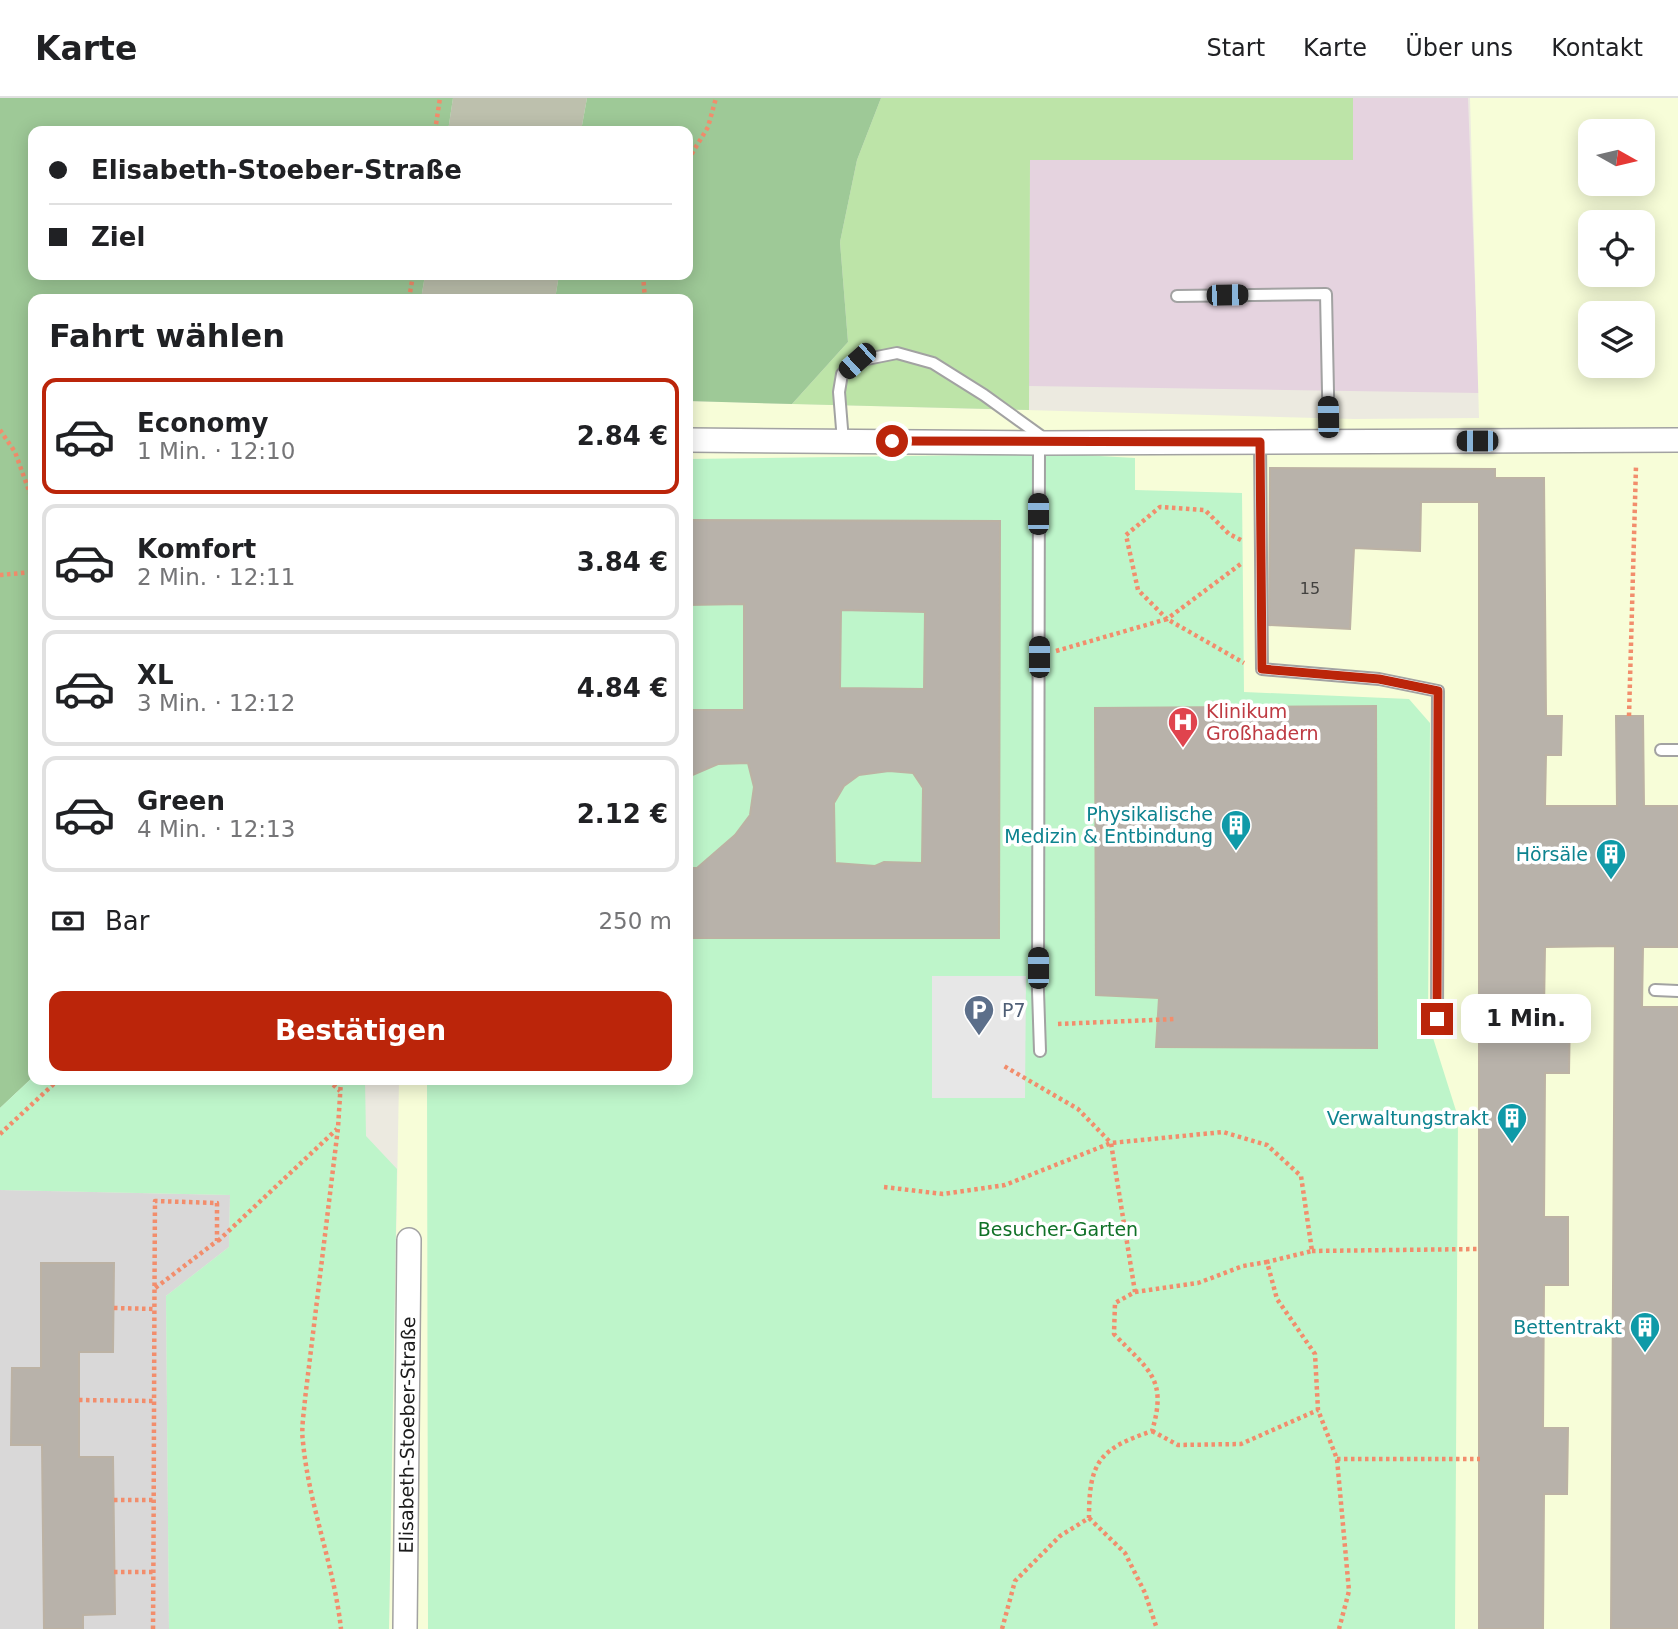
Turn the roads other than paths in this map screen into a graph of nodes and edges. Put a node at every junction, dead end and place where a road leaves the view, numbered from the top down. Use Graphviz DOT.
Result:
graph roads {
  1 [pos="1177,296"];
  2 [pos="693,440"];
  3 [pos="1678,440"];
  4 [pos="843,441"];
  5 [pos="1260,442"];
  6 [pos="1329,442"];
  7 [pos="1044,443"];
  8 [pos="1661,750"];
  9 [pos="1678,750"];
  10 [pos="1655,990"];
  11 [pos="1678,991"];
  12 [pos="1437,1019"];
  13 [pos="1040,1051"];
  14 [pos="409,1240"];
  15 [pos="405,1629"];
  1 -- 6 [label="lane"];
  2 -- 4 [label="street"];
  3 -- 6 [label="street"];
  4 -- 7 [label="street"];
  4 -- 7 [label="lane"];
  5 -- 6 [label="street"];
  5 -- 7 [label="street"];
  5 -- 12 [label="lane"];
  7 -- 13 [label="lane"];
  8 -- 9 [label="lane"];
  10 -- 11 [label="lane"];
  14 -- 15 [label="street, Elisabeth-Stoeber-Straße"];
}
